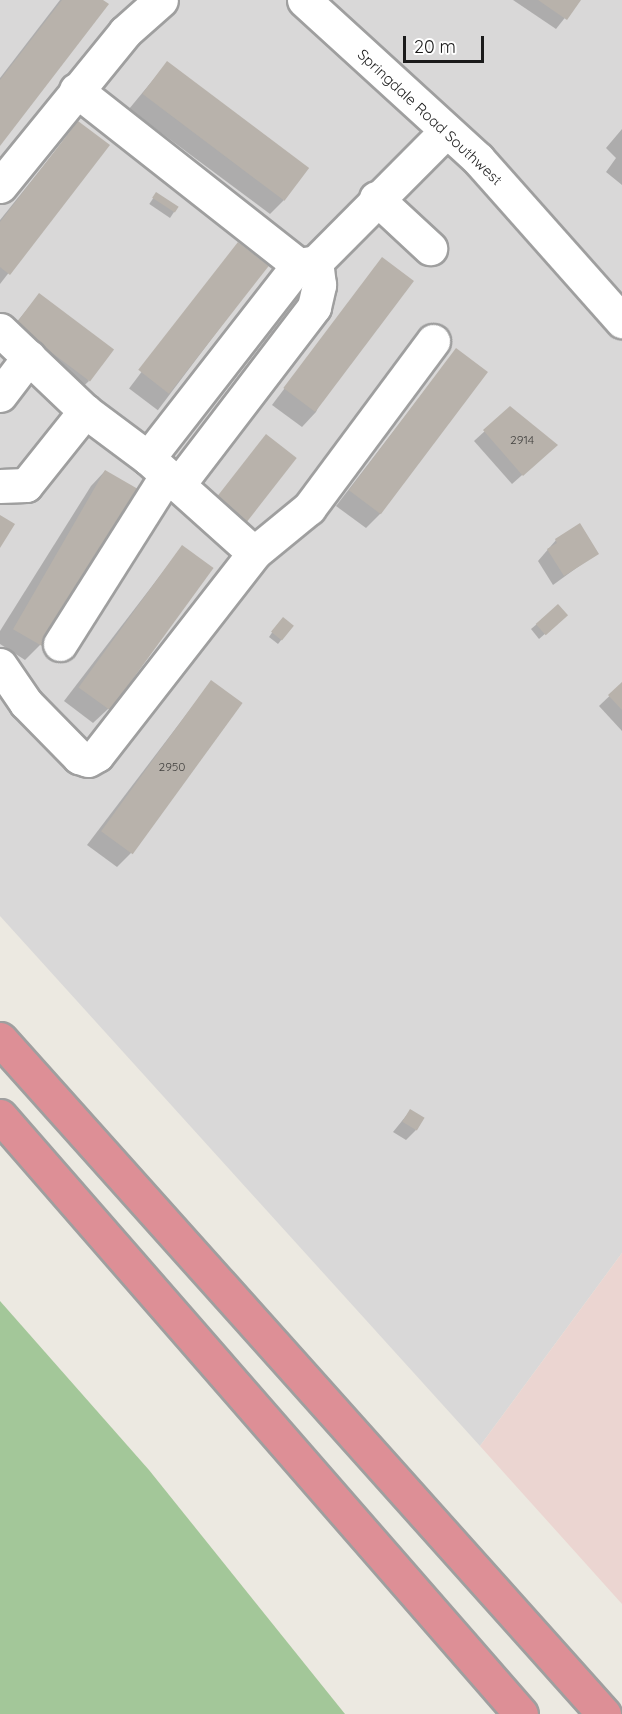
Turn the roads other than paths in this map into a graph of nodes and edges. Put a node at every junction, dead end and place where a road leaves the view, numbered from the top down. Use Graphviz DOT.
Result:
graph roads {
  1 [pos="137,0"];
  2 [pos="161,0"];
  3 [pos="304,0"];
  4 [pos="125,32"];
  5 [pos="76,90"];
  6 [pos="446,130"];
  7 [pos="0,186"];
  8 [pos="376,198"];
  9 [pos="430,248"];
  10 [pos="307,264"];
  11 [pos="622,321"];
  12 [pos="0,330"];
  13 [pos="433,341"];
  14 [pos="29,357"];
  15 [pos="0,395"];
  16 [pos="85,411"];
  17 [pos="164,473"];
  18 [pos="0,486"];
  19 [pos="254,553"];
  20 [pos="60,644"];
  21 [pos="0,665"];
  22 [pos="0,1039"];
  23 [pos="0,1116"];
  24 [pos="521,1714"];
  25 [pos="604,1714"];
  1 -- 4 [label="street"];
  2 -- 4 [label="street"];
  3 -- 6 [label="street, Springdale Road Southwest"];
  4 -- 5 [label="street"];
  5 -- 7 [label="street"];
  5 -- 10 [label="street"];
  6 -- 8 [label="street"];
  6 -- 11 [label="street, Springdale Road Southwest"];
  8 -- 9 [label="street"];
  8 -- 10 [label="street"];
  10 -- 17 [label="street"];
  12 -- 14 [label="street"];
  13 -- 19 [label="street"];
  14 -- 15 [label="street"];
  14 -- 16 [label="street"];
  16 -- 17 [label="street"];
  16 -- 18 [label="street"];
  17 -- 19 [label="street"];
  17 -- 20 [label="street"];
  19 -- 21 [label="street"];
  22 -- 25 [label="highway"];
  23 -- 24 [label="highway"];
}
